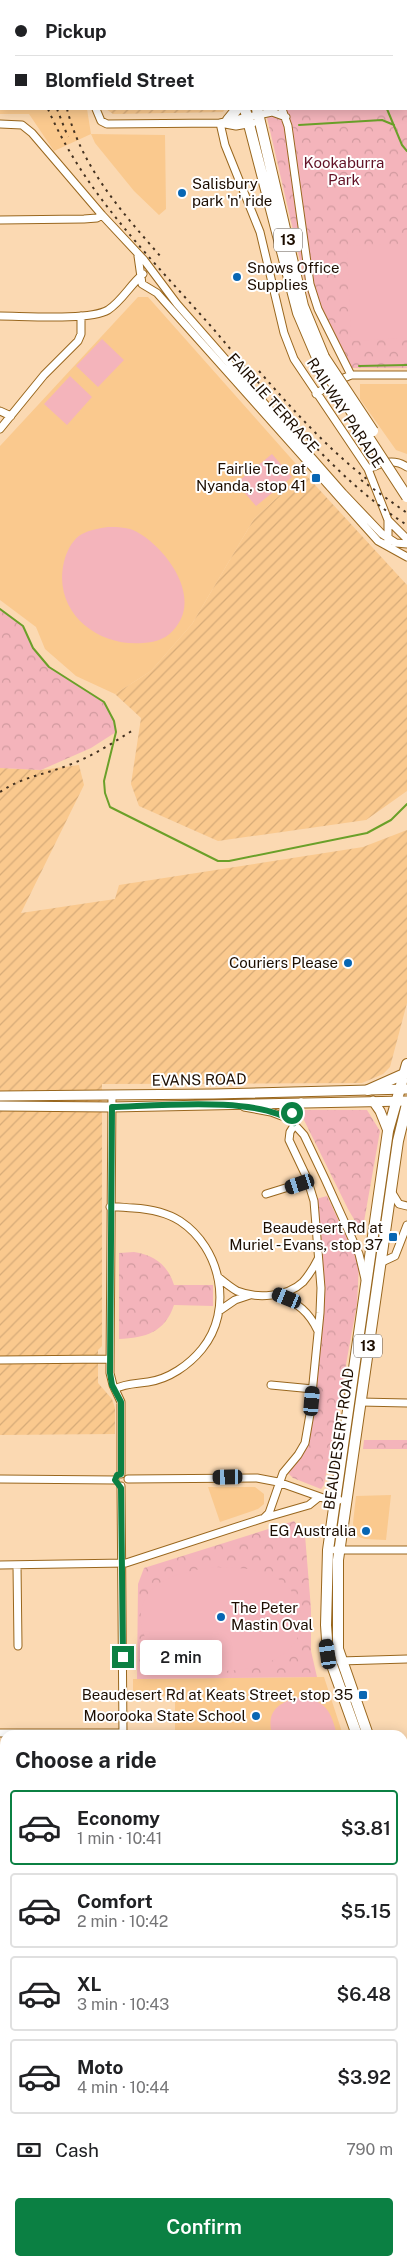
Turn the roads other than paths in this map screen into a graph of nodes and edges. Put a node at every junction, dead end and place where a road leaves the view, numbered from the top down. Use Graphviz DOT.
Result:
graph roads {
  1 [pos="96,110"];
  2 [pos="236,110"];
  3 [pos="282,110"];
  4 [pos="259,115"];
  5 [pos="247,117"];
  6 [pos="286,117"];
  7 [pos="224,121"];
  8 [pos="0,124"];
  9 [pos="102,215"];
  10 [pos="0,220"];
  11 [pos="138,256"];
  12 [pos="153,272"];
  13 [pos="141,276"];
  14 [pos="145,286"];
  15 [pos="125,294"];
  16 [pos="0,316"];
  17 [pos="81,316"];
  18 [pos="321,358"];
  19 [pos="351,375"];
  20 [pos="407,375"];
  21 [pos="316,394"];
  22 [pos="0,411"];
  23 [pos="11,416"];
  24 [pos="0,429"];
  25 [pos="407,467"];
  26 [pos="368,469"];
  27 [pos="407,483"];
  28 [pos="407,497"];
  29 [pos="388,520"];
  30 [pos="389,539"];
  31 [pos="407,539"];
  32 [pos="407,544"];
  33 [pos="387,548"];
  34 [pos="407,557"];
  35 [pos="406,1069"];
  36 [pos="403,1089"];
  37 [pos="368,1090"];
  38 [pos="282,1092"];
  39 [pos="112,1095"];
  40 [pos="0,1096"];
  41 [pos="373,1101"];
  42 [pos="396,1101"];
  43 [pos="301,1102"];
  44 [pos="407,1102"];
  45 [pos="282,1103"];
  46 [pos="227,1105"];
  47 [pos="0,1106"];
  48 [pos="112,1107"];
  49 [pos="293,1122"];
  50 [pos="404,1123"];
  51 [pos="388,1131"];
  52 [pos="308,1181"];
  53 [pos="391,1190"];
  54 [pos="266,1194"];
  55 [pos="407,1206"];
  56 [pos="110,1207"];
  57 [pos="407,1225"];
  58 [pos="318,1259"];
  59 [pos="380,1263"];
  60 [pos="218,1277"];
  61 [pos="366,1284"];
  62 [pos="250,1295"];
  63 [pos="277,1295"];
  64 [pos="219,1311"];
  65 [pos="318,1332"];
  66 [pos="110,1359"];
  67 [pos="0,1360"];
  68 [pos="271,1385"];
  69 [pos="313,1388"];
  70 [pos="115,1389"];
  71 [pos="360,1402"];
  72 [pos="407,1403"];
  73 [pos="121,1474"];
  74 [pos="0,1479"];
  75 [pos="128,1479"];
  76 [pos="115,1480"];
  77 [pos="278,1482"];
  78 [pos="121,1486"];
  79 [pos="319,1497"];
  80 [pos="334,1500"];
  81 [pos="346,1501"];
  82 [pos="264,1518"];
  83 [pos="328,1550"];
  84 [pos="339,1550"];
  85 [pos="407,1550"];
  86 [pos="122,1563"];
  87 [pos="0,1565"];
  88 [pos="17,1565"];
  89 [pos="18,1646"];
  90 [pos="407,1659"];
  91 [pos="340,1661"];
  92 [pos="123,1730"];
  93 [pos="355,1730"];
  94 [pos="366,1730"];
  1 -- 7 [label="street"];
  2 -- 7 [label="highway"];
  3 -- 6 [label="street"];
  4 -- 5 [label="street"];
  4 -- 6 [label="street"];
  4 -- 18 [label="highway, 13"];
  5 -- 7 [label="street"];
  5 -- 18 [label="highway, 13"];
  6 -- 19 [label="street"];
  7 -- 21 [label="street, RAILWAY PARADE"];
  8 -- 9 [label="street, FAIRLIE TERRACE"];
  9 -- 10 [label="street"];
  9 -- 11 [label="street, FAIRLIE TERRACE"];
  11 -- 12 [label="street, FAIRLIE TERRACE"];
  11 -- 13 [label="street, FAIRLIE TERRACE"];
  12 -- 13 [label="street"];
  12 -- 30 [label="street, FAIRLIE TERRACE"];
  13 -- 14 [label="street, FAIRLIE TERRACE"];
  13 -- 15 [label="street"];
  14 -- 15 [label="street"];
  14 -- 33 [label="street, FAIRLIE TERRACE"];
  15 -- 17 [label="street"];
  16 -- 17 [label="street"];
  17 -- 23 [label="street"];
  18 -- 27 [label="highway, 13, bridge"];
  18 -- 28 [label="highway, 13, bridge"];
  19 -- 20 [label="street"];
  19 -- 21 [label="street"];
  21 -- 26 [label="street, RAILWAY PARADE"];
  22 -- 23 [label="street"];
  23 -- 24 [label="street"];
  25 -- 26 [label="street"];
  26 -- 29 [label="street, RAILWAY PARADE"];
  29 -- 30 [label="street"];
  29 -- 31 [label="street, RAILWAY PARADE"];
  30 -- 32 [label="street"];
  30 -- 33 [label="street"];
  33 -- 34 [label="street, FAIRLIE TERRACE"];
  35 -- 36 [label="highway, BEAUDESERT ROAD / 13"];
  35 -- 37 [label="highway"];
  36 -- 37 [label="main road, EVANS ROAD"];
  36 -- 42 [label="highway, BEAUDESERT ROAD / 13"];
  37 -- 38 [label="main road, EVANS ROAD"];
  38 -- 39 [label="main road, EVANS ROAD"];
  38 -- 45 [label="main road"];
  39 -- 40 [label="main road, EVANS ROAD"];
  39 -- 48 [label="street"];
  41 -- 42 [label="main road, EVANS ROAD"];
  41 -- 43 [label="main road, EVANS ROAD"];
  41 -- 51 [label="main road"];
  42 -- 44 [label="main road, EVANS ROAD"];
  42 -- 51 [label="highway, BEAUDESERT ROAD / 13"];
  43 -- 45 [label="main road, EVANS ROAD"];
  43 -- 49 [label="street"];
  44 -- 50 [label="highway, BEAUDESERT ROAD / 13"];
  45 -- 46 [label="main road, EVANS ROAD"];
  45 -- 49 [label="street, BEAUDESERT ROAD"];
  46 -- 48 [label="main road, EVANS ROAD"];
  46 -- 49 [label="street"];
  47 -- 48 [label="main road, EVANS ROAD"];
  48 -- 56 [label="street"];
  49 -- 52 [label="street"];
  49 -- 61 [label="street, BEAUDESERT ROAD"];
  50 -- 53 [label="highway, BEAUDESERT ROAD / 13"];
  51 -- 61 [label="highway, BEAUDESERT ROAD / 13"];
  52 -- 54 [label="street"];
  52 -- 58 [label="street"];
  53 -- 55 [label="street"];
  53 -- 59 [label="highway, BEAUDESERT ROAD / 13"];
  56 -- 60 [label="street"];
  56 -- 66 [label="street"];
  57 -- 59 [label="street"];
  58 -- 63 [label="street"];
  58 -- 65 [label="street"];
  59 -- 71 [label="highway, BEAUDESERT ROAD / 13"];
  60 -- 62 [label="street"];
  60 -- 64 [label="street"];
  61 -- 80 [label="highway, BEAUDESERT ROAD / 13"];
  62 -- 63 [label="street"];
  62 -- 64 [label="street"];
  63 -- 65 [label="street"];
  64 -- 70 [label="street"];
  65 -- 69 [label="street"];
  66 -- 67 [label="street"];
  66 -- 70 [label="street"];
  68 -- 69 [label="street"];
  69 -- 77 [label="street"];
  70 -- 73 [label="street"];
  71 -- 72 [label="street"];
  71 -- 81 [label="highway, BEAUDESERT ROAD / 13"];
  73 -- 75 [label="street"];
  73 -- 76 [label="street"];
  74 -- 76 [label="street"];
  75 -- 77 [label="street"];
  75 -- 78 [label="street"];
  76 -- 78 [label="street"];
  77 -- 79 [label="street"];
  77 -- 82 [label="street"];
  78 -- 86 [label="street"];
  79 -- 80 [label="street"];
  79 -- 82 [label="street"];
  80 -- 81 [label="street"];
  80 -- 83 [label="highway, BEAUDESERT ROAD / 13"];
  81 -- 84 [label="highway, BEAUDESERT ROAD / 13"];
  82 -- 86 [label="street"];
  83 -- 84 [label="street"];
  83 -- 93 [label="highway, BEAUDESERT ROAD / 13"];
  84 -- 85 [label="street"];
  84 -- 91 [label="highway, BEAUDESERT ROAD / 13"];
  86 -- 88 [label="street"];
  86 -- 92 [label="street"];
  87 -- 88 [label="street"];
  88 -- 89 [label="street"];
  90 -- 91 [label="street"];
  91 -- 94 [label="highway, BEAUDESERT ROAD / 13"];
}
